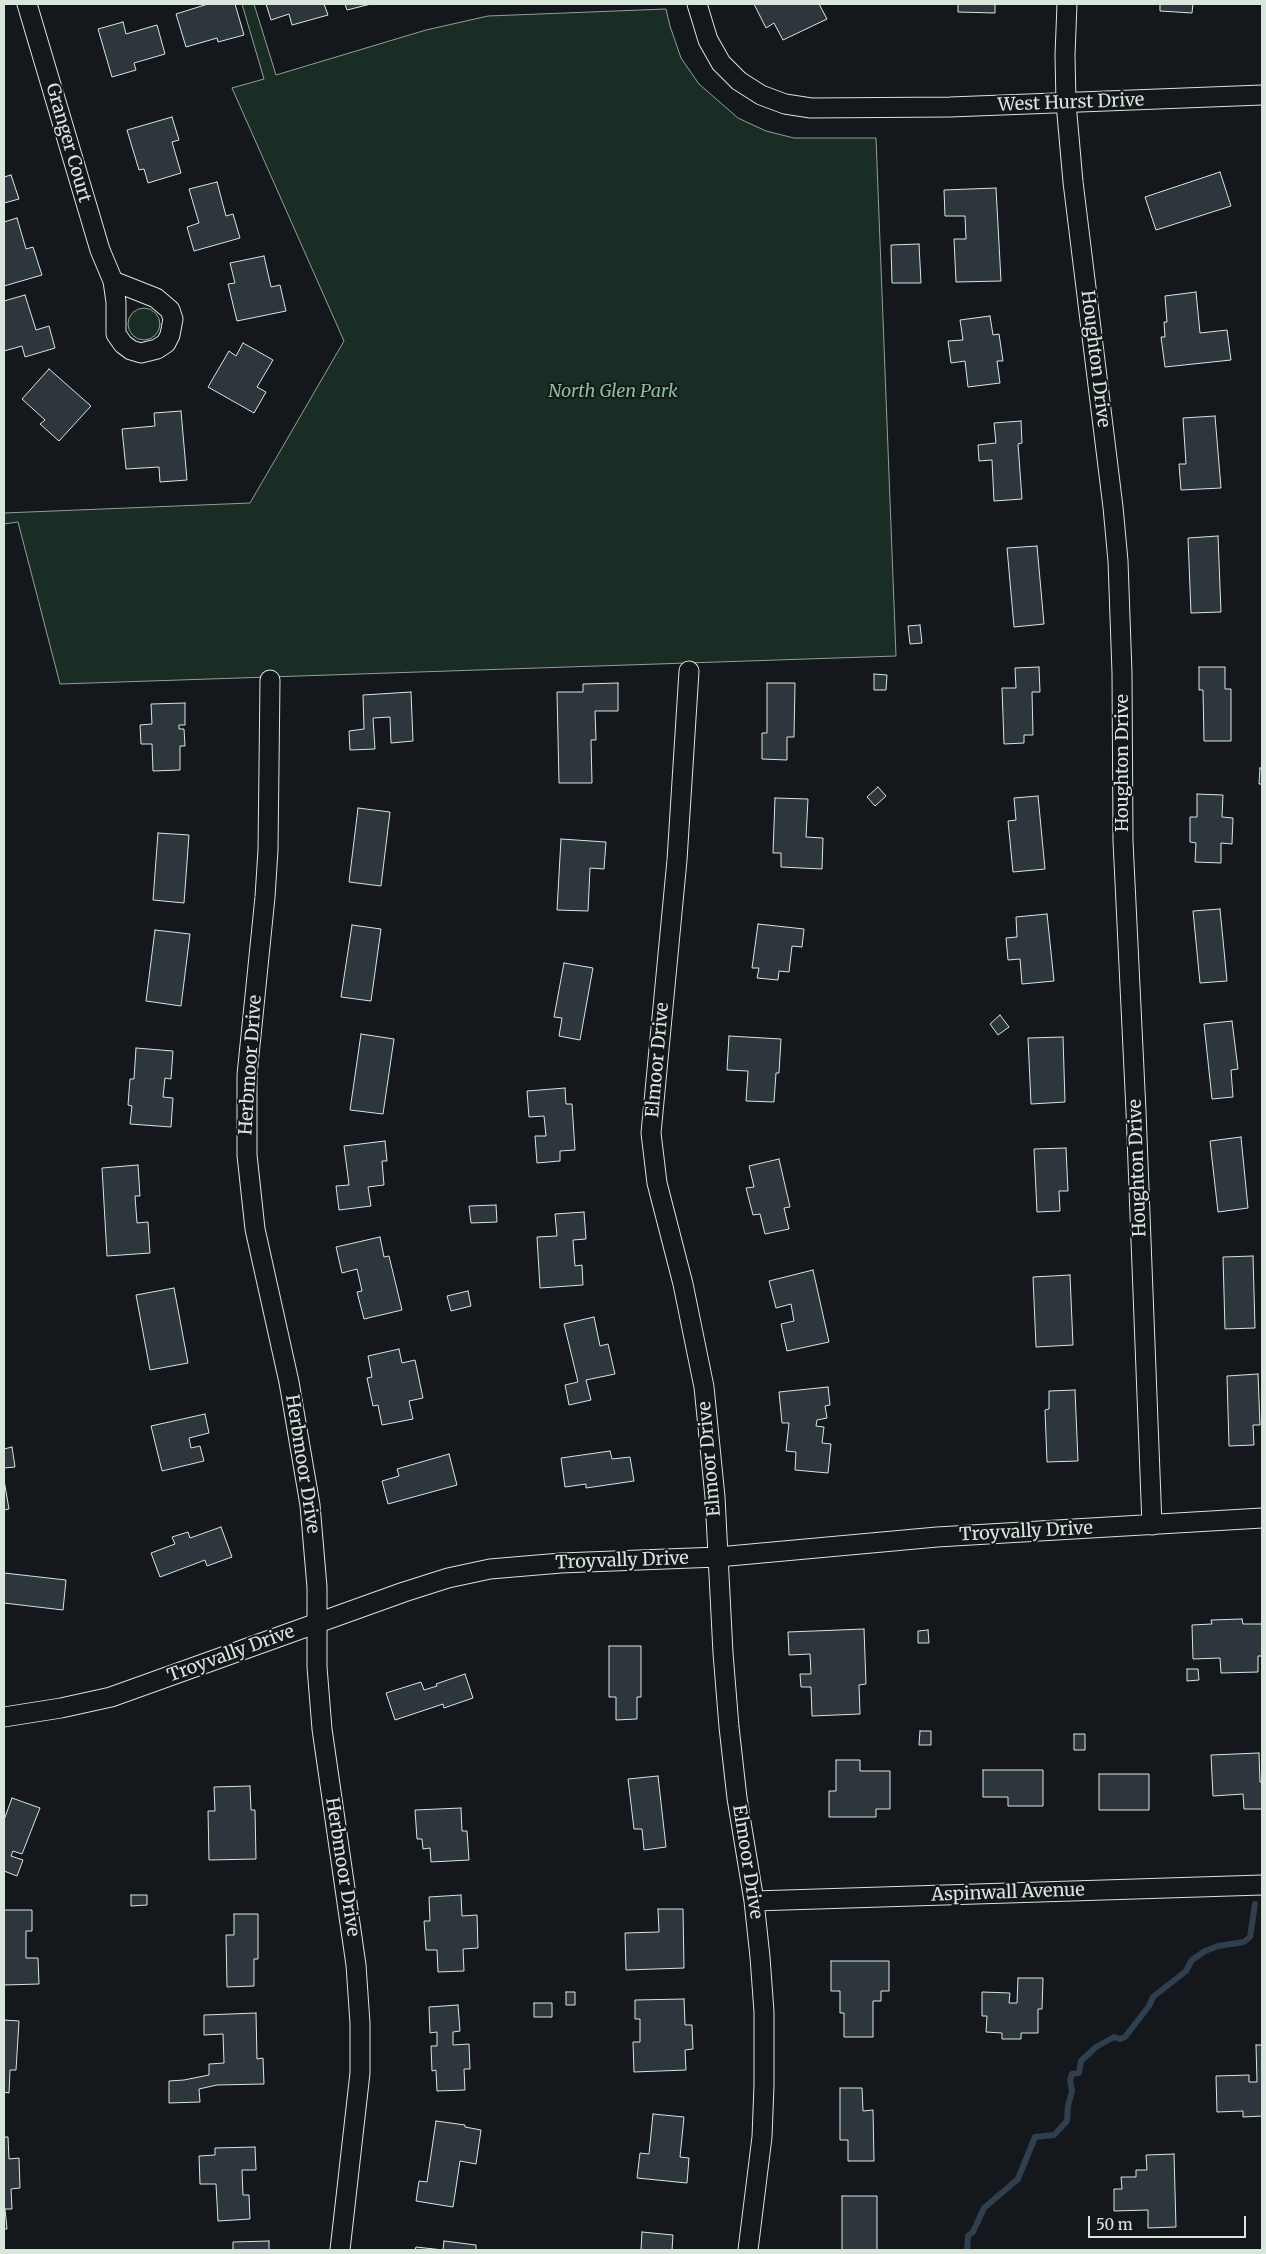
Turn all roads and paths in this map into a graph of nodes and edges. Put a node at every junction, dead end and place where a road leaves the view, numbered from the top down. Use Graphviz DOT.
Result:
graph roads {
  1 [pos="27,4"];
  2 [pos="697,4"];
  3 [pos="1067,4"];
  4 [pos="1262,95"];
  5 [pos="1066,103"];
  6 [pos="112,281"];
  7 [pos="689,671"];
  8 [pos="270,680"];
  9 [pos="1262,1518"];
  10 [pos="1152,1525"];
  11 [pos="718,1557"];
  12 [pos="317,1623"];
  13 [pos="4,1717"];
  14 [pos="1262,1886"];
  15 [pos="754,1901"];
  16 [pos="340,2250"];
  17 [pos="748,2250"];
  1 -- 6 [label="street, Granger Court"];
  2 -- 5 [label="street, West Hurst Drive"];
  3 -- 5 [label="street, Houghton Drive"];
  4 -- 5 [label="street, West Hurst Drive"];
  5 -- 10 [label="street, Houghton Drive"];
  7 -- 11 [label="street, Elmoor Drive"];
  8 -- 12 [label="street, Herbmoor Drive"];
  9 -- 10 [label="street, Troyvally Drive"];
  10 -- 11 [label="street, Troyvally Drive"];
  11 -- 12 [label="street, Troyvally Drive"];
  11 -- 15 [label="street, Elmoor Drive"];
  12 -- 13 [label="street, Troyvally Drive"];
  12 -- 16 [label="street, Herbmoor Drive"];
  14 -- 15 [label="street, Aspinwall Avenue"];
  15 -- 17 [label="street, Elmoor Drive"];
}
